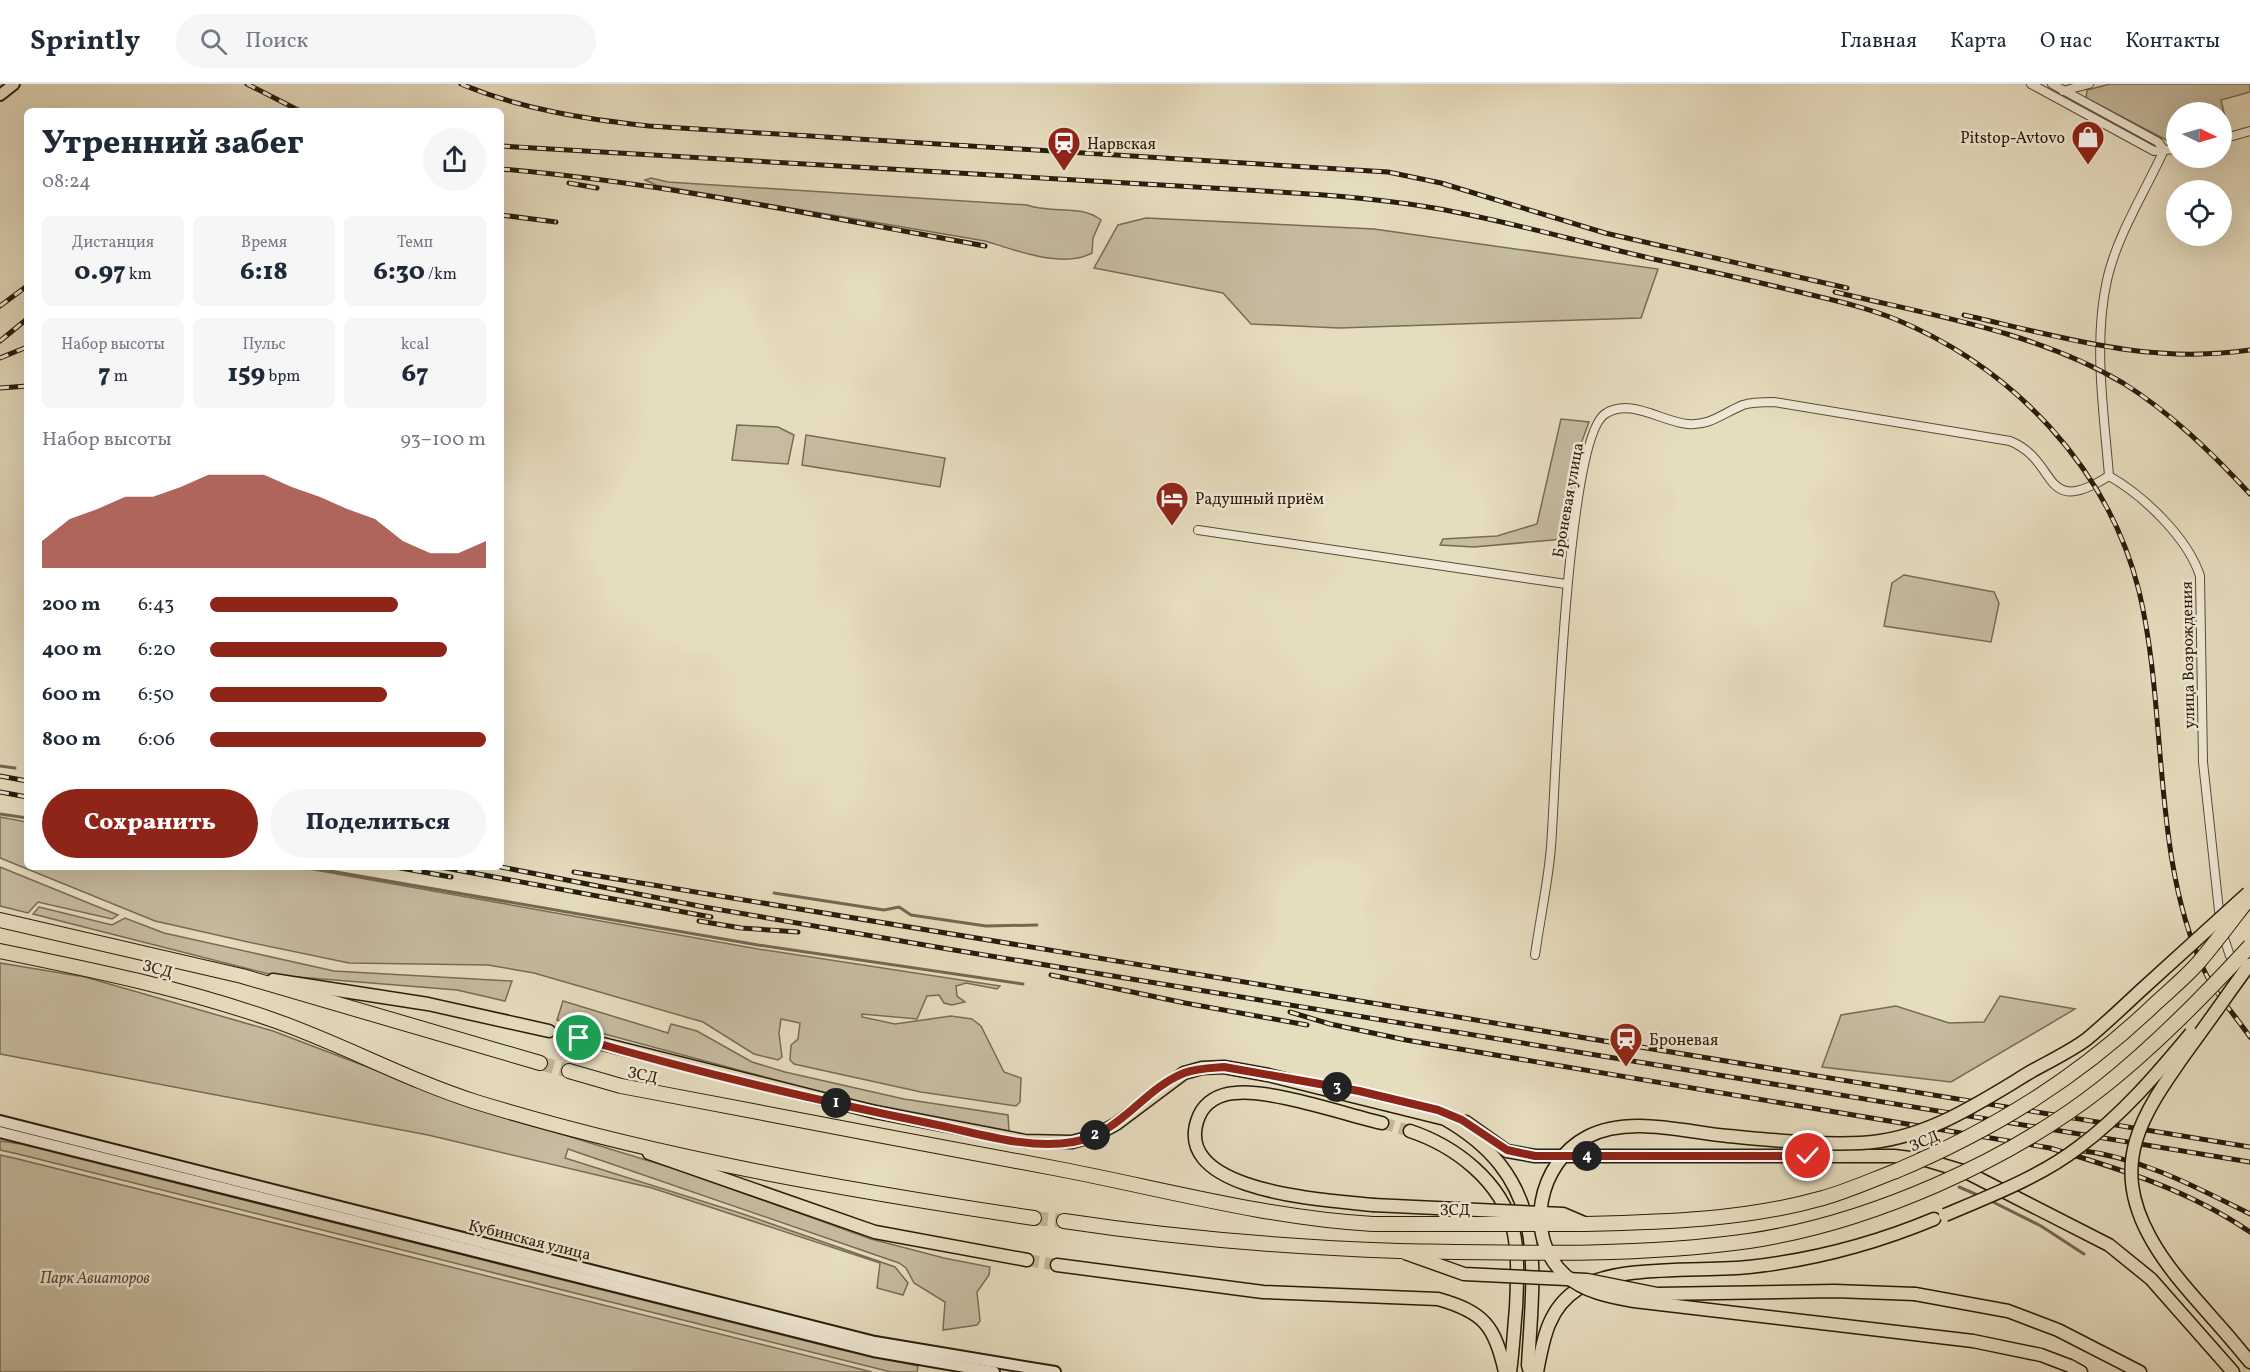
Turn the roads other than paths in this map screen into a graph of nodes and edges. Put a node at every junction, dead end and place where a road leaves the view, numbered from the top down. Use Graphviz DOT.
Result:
graph roads {
  1 [pos="14,84"];
  2 [pos="2031,84"];
  3 [pos="2055,84"];
  4 [pos="2089,84"];
  5 [pos="2065,91"];
  6 [pos="2046,92"];
  7 [pos="0,95"];
  8 [pos="2250,131"];
  9 [pos="2232,136"];
  10 [pos="2164,150"];
  11 [pos="2109,476"];
  12 [pos="1198,530"];
  13 [pos="1566,584"];
  14 [pos="2250,891"];
  15 [pos="2250,897"];
  16 [pos="0,920"];
  17 [pos="2250,946"];
  18 [pos="0,951"];
  19 [pos="1535,955"];
  20 [pos="2230,956"];
  21 [pos="2250,964"];
  22 [pos="242,975"];
  23 [pos="549,1030"];
  24 [pos="579,1038"];
  25 [pos="540,1063"];
  26 [pos="569,1071"];
  27 [pos="1268,1075"];
  28 [pos="0,1121"];
  29 [pos="1382,1123"];
  30 [pos="1410,1131"];
  31 [pos="0,1132"];
  32 [pos="610,1140"];
  33 [pos="1034,1218"];
  34 [pos="1064,1221"];
  35 [pos="1585,1224"];
  36 [pos="1399,1251"];
  37 [pos="1027,1260"];
  38 [pos="1058,1265"];
  39 [pos="2250,1362"];
  40 [pos="946,1363"];
  41 [pos="2076,1369"];
  42 [pos="994,1372"];
  43 [pos="1055,1372"];
  44 [pos="1507,1372"];
  45 [pos="1530,1372"];
  46 [pos="1537,1372"];
  47 [pos="2140,1372"];
  48 [pos="2233,1372"];
  1 -- 7 [label="main road"];
  2 -- 6 [label="street"];
  3 -- 5 [label="street"];
  3 -- 6 [label="street"];
  4 -- 5 [label="street"];
  5 -- 6 [label="street"];
  5 -- 10 [label="street"];
  6 -- 10 [label="street"];
  8 -- 9 [label="street"];
  10 -- 11 [label="street"];
  11 -- 13 [label="street, Броневая улица"];
  11 -- 20 [label="street, улица Возрождения"];
  12 -- 13 [label="street"];
  13 -- 19 [label="street, Броневая улица"];
  14 -- 41 [label="main road, bridge"];
  15 -- 35 [label="highway, ЗСД, bridge"];
  16 -- 22 [label="highway, ЗСД"];
  17 -- 36 [label="highway, bridge"];
  18 -- 32 [label="highway, ЗСД"];
  21 -- 39 [label="main road, bridge"];
  21 -- 46 [label="main road, bridge"];
  22 -- 23 [label="main road"];
  22 -- 25 [label="highway, ЗСД"];
  24 -- 27 [label="main road"];
  26 -- 35 [label="highway, ЗСД, bridge"];
  27 -- 45 [label="main road"];
  27 -- 48 [label="main road"];
  28 -- 40 [label="main road, Кубинская улица"];
  29 -- 35 [label="main road, bridge"];
  30 -- 44 [label="main road"];
  31 -- 40 [label="main road, Кубинская улица"];
  32 -- 33 [label="highway, ЗСД"];
  32 -- 37 [label="main road"];
  34 -- 36 [label="highway"];
  36 -- 47 [label="main road, bridge"];
  38 -- 44 [label="main road"];
  40 -- 42 [label="main road, Кубинская улица"];
  40 -- 43 [label="main road, Кубинская улица"];
}
